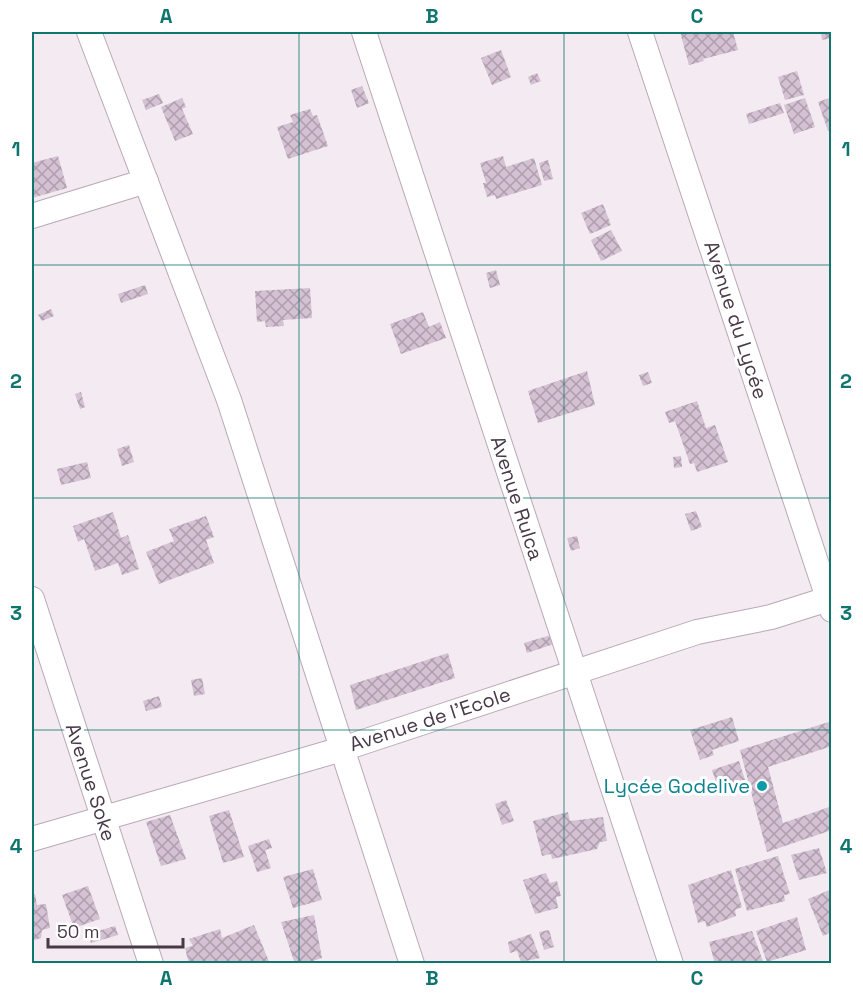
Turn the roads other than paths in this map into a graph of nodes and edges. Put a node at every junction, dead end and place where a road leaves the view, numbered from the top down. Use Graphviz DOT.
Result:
graph roads {
  1 [pos="89,32"];
  2 [pos="364,32"];
  3 [pos="640,32"];
  4 [pos="146,181"];
  5 [pos="32,216"];
  6 [pos="32,599"];
  7 [pos="830,604"];
  8 [pos="575,672"];
  9 [pos="342,749"];
  10 [pos="102,817"];
  11 [pos="32,839"];
  12 [pos="151,963"];
  13 [pos="412,963"];
  14 [pos="671,963"];
  1 -- 4 [label="street"];
  2 -- 8 [label="street, Avenue Rulca"];
  3 -- 7 [label="street, Avenue du Lycée"];
  4 -- 5 [label="street"];
  4 -- 9 [label="street"];
  6 -- 10 [label="street, Avenue Soke"];
  7 -- 8 [label="street, Avenue de l'Ecole"];
  8 -- 9 [label="street, Avenue de l'Ecole"];
  8 -- 14 [label="street, Avenue Rulca"];
  9 -- 10 [label="street, Avenue de l'Ecole"];
  9 -- 13 [label="street"];
  10 -- 11 [label="street, Avenue de l'Ecole"];
  10 -- 12 [label="street, Avenue Soke"];
}
